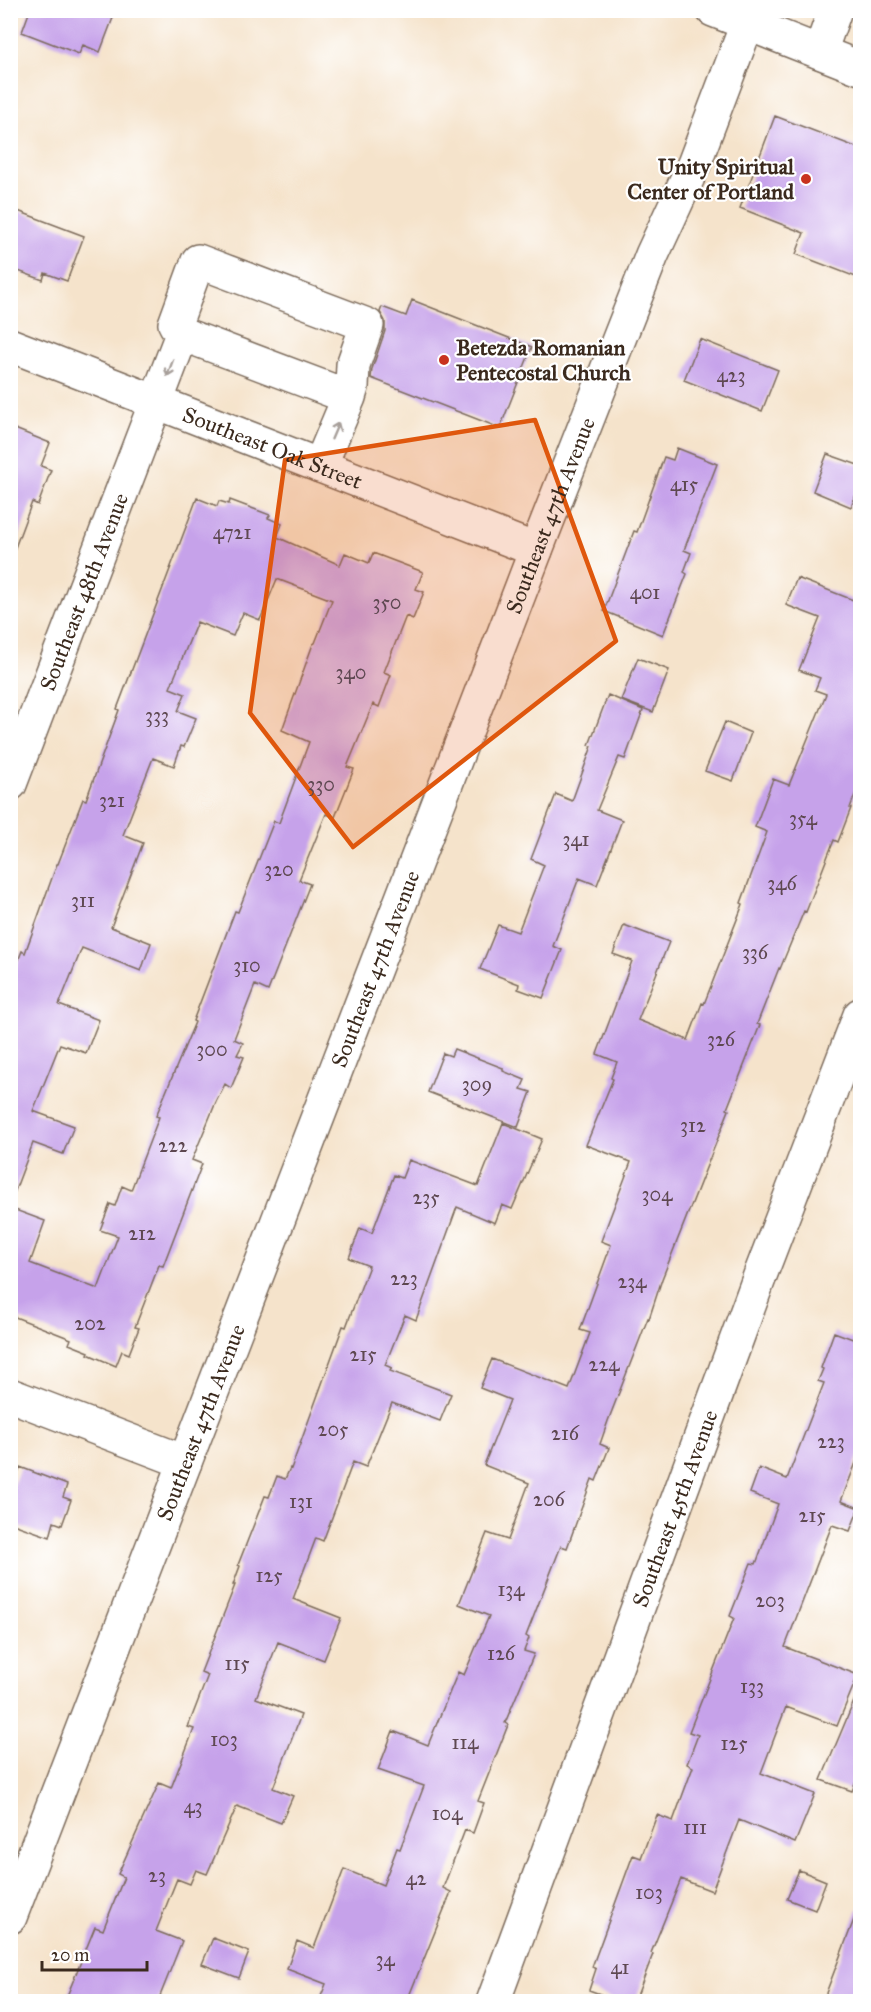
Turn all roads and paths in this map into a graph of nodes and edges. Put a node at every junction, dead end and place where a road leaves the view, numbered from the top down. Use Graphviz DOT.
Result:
graph roads {
  1 [pos="713,10"];
  2 [pos="836,10"];
  3 [pos="747,24"];
  4 [pos="820,52"];
  5 [pos="861,68"];
  6 [pos="182,334"];
  7 [pos="10,345"];
  8 [pos="349,397"];
  9 [pos="157,402"];
  10 [pos="320,466"];
  11 [pos="536,550"];
  12 [pos="10,784"];
  13 [pos="861,1015"];
  14 [pos="10,1395"];
  15 [pos="185,1462"];
  16 [pos="10,1917"];
  17 [pos="493,2001"];
  1 -- 3 [label="street"];
  2 -- 4 [label="street"];
  3 -- 4 [label="street"];
  3 -- 11 [label="street, Southeast 47th Avenue"];
  4 -- 5 [label="street"];
  6 -- 8 [label="street"];
  6 -- 8 [label="street"];
  6 -- 9 [label="street, Southeast 48th Avenue, one-way"];
  7 -- 9 [label="street, Southeast Oak Street"];
  10 -- 8 [label="street, one-way"];
  9 -- 10 [label="street, Southeast Oak Street"];
  9 -- 12 [label="street, Southeast 48th Avenue"];
  10 -- 11 [label="street, Southeast Oak Street"];
  11 -- 15 [label="street, Southeast 47th Avenue"];
  13 -- 17 [label="street, Southeast 45th Avenue"];
  14 -- 15 [label="street"];
  15 -- 16 [label="street, Southeast 47th Avenue"];
}
